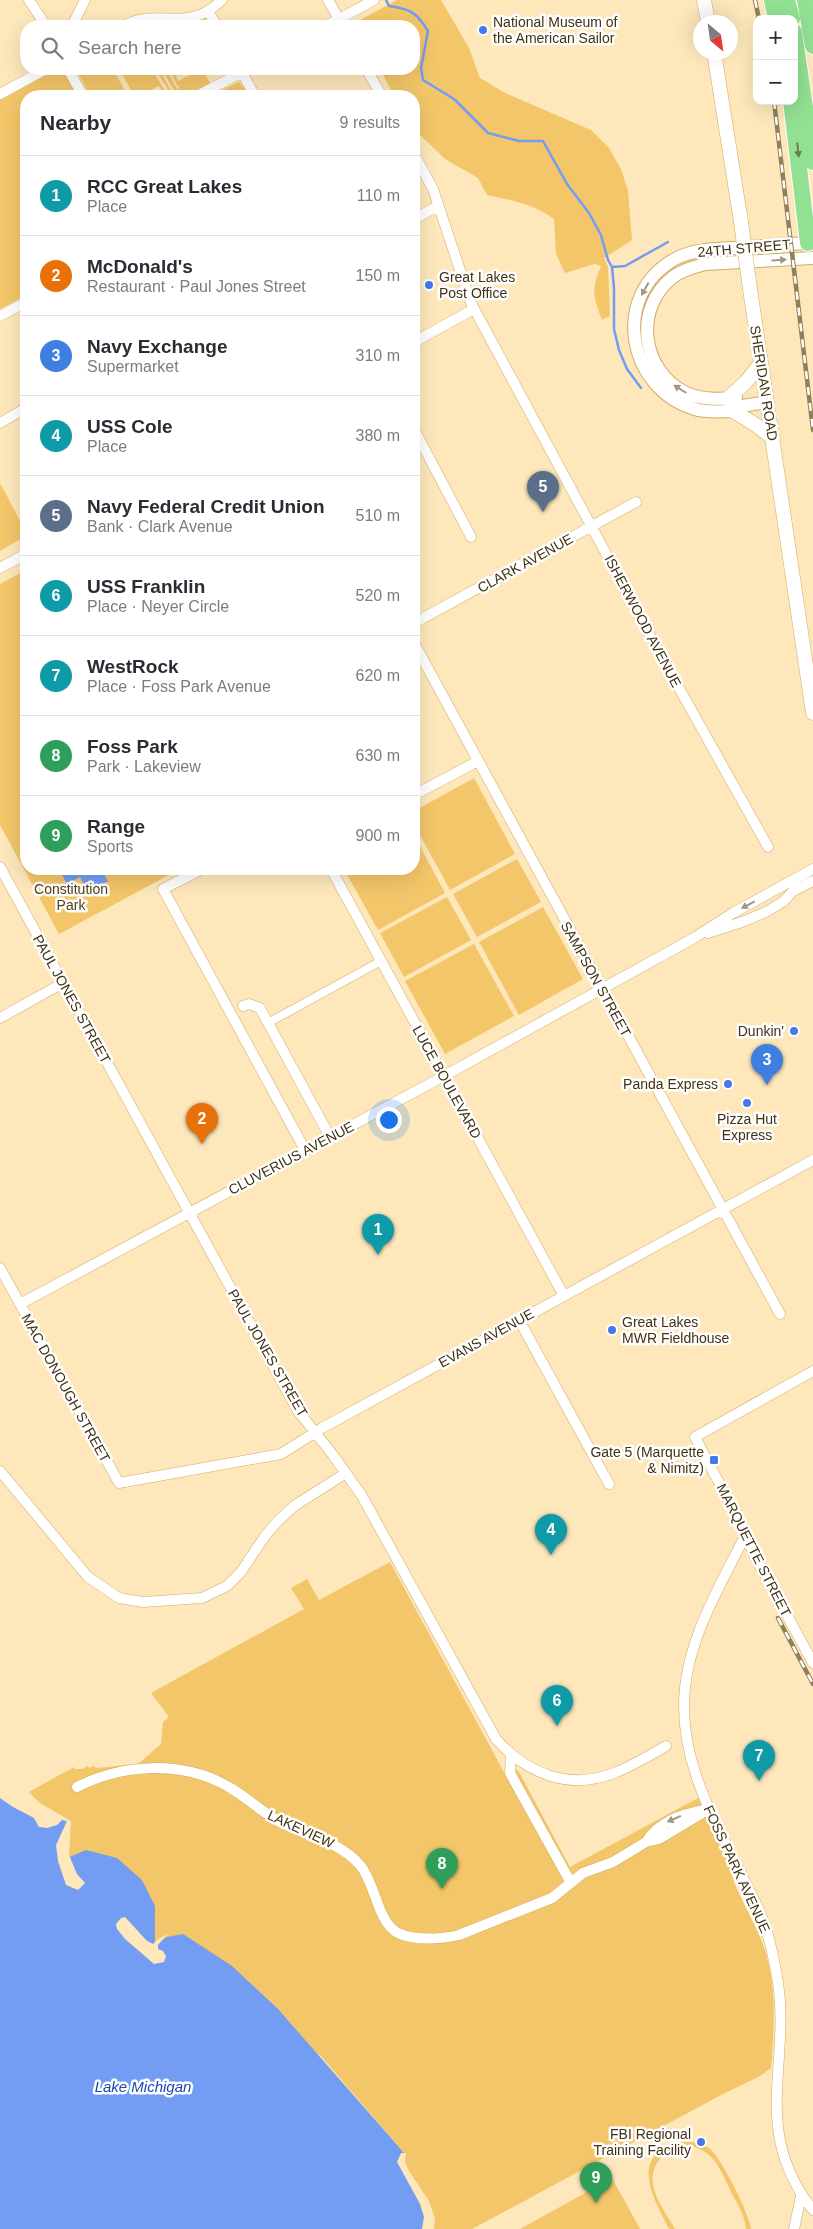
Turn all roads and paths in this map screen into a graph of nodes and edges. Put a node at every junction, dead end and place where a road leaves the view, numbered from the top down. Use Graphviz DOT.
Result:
graph roads {
  1 [pos="29,0"];
  2 [pos="85,0"];
  3 [pos="222,0"];
  4 [pos="328,0"];
  5 [pos="374,0"];
  6 [pos="704,0"];
  7 [pos="772,0"];
  8 [pos="787,0"];
  9 [pos="805,0"];
  10 [pos="208,11"];
  11 [pos="707,15"];
  12 [pos="775,15"];
  13 [pos="791,15"];
  14 [pos="42,20"];
  15 [pos="75,20"];
  16 [pos="138,20"];
  17 [pos="180,20"];
  18 [pos="180,20"];
  19 [pos="213,20"];
  20 [pos="339,20"];
  21 [pos="344,20"];
  22 [pos="813,46"];
  23 [pos="798,59"];
  24 [pos="715,60"];
  25 [pos="35,75"];
  26 [pos="71,75"];
  27 [pos="234,75"];
  28 [pos="245,75"];
  29 [pos="370,75"];
  30 [pos="80,90"];
  31 [pos="208,90"];
  32 [pos="252,90"];
  33 [pos="378,90"];
  34 [pos="0,94"];
  35 [pos="792,105"];
  36 [pos="813,162"];
  37 [pos="420,165"];
  38 [pos="438,206"];
  39 [pos="420,216"];
  40 [pos="811,248"];
  41 [pos="20,306"];
  42 [pos="474,309"];
  43 [pos="0,316"];
  44 [pos="420,339"];
  45 [pos="761,363"];
  46 [pos="766,399"];
  47 [pos="730,405"];
  48 [pos="20,411"];
  49 [pos="0,422"];
  50 [pos="773,438"];
  51 [pos="420,440"];
  52 [pos="636,502"];
  53 [pos="592,526"];
  54 [pos="471,537"];
  55 [pos="20,557"];
  56 [pos="0,568"];
  57 [pos="420,620"];
  58 [pos="420,654"];
  59 [pos="813,713"];
  60 [pos="478,761"];
  61 [pos="420,792"];
  62 [pos="768,847"];
  63 [pos="0,868"];
  64 [pos="813,869"];
  65 [pos="190,875"];
  66 [pos="334,875"];
  67 [pos="813,881"];
  68 [pos="792,886"];
  69 [pos="694,938"];
  70 [pos="381,961"];
  71 [pos="63,983"];
  72 [pos="600,988"];
  73 [pos="243,1006"];
  74 [pos="0,1018"];
  75 [pos="268,1023"];
  76 [pos="444,1076"];
  77 [pos="330,1137"];
  78 [pos="305,1150"];
  79 [pos="813,1160"];
  80 [pos="722,1210"];
  81 [pos="189,1213"];
  82 [pos="0,1268"];
  83 [pos="564,1296"];
  84 [pos="20,1304"];
  85 [pos="780,1314"];
  86 [pos="519,1320"];
  87 [pos="813,1371"];
  88 [pos="314,1433"];
  89 [pos="0,1471"];
  90 [pos="346,1473"];
  91 [pos="147,1478"];
  92 [pos="609,1484"];
  93 [pos="746,1534"];
  94 [pos="813,1663"];
  95 [pos="666,1746"];
  96 [pos="511,1755"];
  97 [pos="77,1787"];
  98 [pos="709,1809"];
  99 [pos="571,1883"];
  100 [pos="801,2196"];
  101 [pos="813,2210"];
  102 [pos="794,2229"];
  1 -- 14 [label="street"];
  2 -- 15 [label="street"];
  3 -- 10 [label="street"];
  4 -- 20 [label="street"];
  5 -- 21 [label="street"];
  6 -- 11 [label="main road"];
  7 -- 12 [label="highway"];
  8 -- 13 [label="highway"];
  9 -- 22 [label="highway"];
  10 -- 18 [label="street"];
  10 -- 19 [label="street"];
  16 -- 17 [label="street"];
  23 -- 36 [label="highway"];
  24 -- 45 [label="main road, SHERIDAN ROAD, bridge"];
  25 -- 34 [label="street"];
  26 -- 30 [label="street"];
  27 -- 31 [label="street"];
  28 -- 32 [label="street"];
  29 -- 33 [label="street"];
  35 -- 40 [label="highway, one-way"];
  37 -- 38 [label="street, ISHERWOOD AVENUE"];
  38 -- 39 [label="street"];
  38 -- 42 [label="street, ISHERWOOD AVENUE"];
  40 -- 47 [label="street, 24TH STREET"];
  41 -- 43 [label="street"];
  42 -- 44 [label="street"];
  42 -- 53 [label="street, ISHERWOOD AVENUE"];
  45 -- 46 [label="main road, SHERIDAN ROAD"];
  45 -- 47 [label="main road"];
  46 -- 47 [label="street, 24TH STREET"];
  46 -- 50 [label="main road, SHERIDAN ROAD"];
  47 -- 50 [label="main road"];
  48 -- 49 [label="street"];
  50 -- 59 [label="main road, SHERIDAN ROAD"];
  51 -- 54 [label="street"];
  52 -- 53 [label="street, CLARK AVENUE"];
  53 -- 57 [label="street, CLARK AVENUE"];
  53 -- 62 [label="street, ISHERWOOD AVENUE"];
  55 -- 56 [label="street"];
  58 -- 60 [label="street, SAMPSON STREET"];
  60 -- 61 [label="street"];
  60 -- 72 [label="street, SAMPSON STREET"];
  63 -- 71 [label="street, PAUL JONES STREET"];
  64 -- 68 [label="street"];
  65 -- 78 [label="street"];
  66 -- 70 [label="street, LUCE BOULEVARD"];
  67 -- 68 [label="street"];
  68 -- 69 [label="street, CLUVERIUS AVENUE, one-way"];
  68 -- 69 [label="street, CLUVERIUS AVENUE"];
  69 -- 72 [label="street, CLUVERIUS AVENUE"];
  70 -- 75 [label="street"];
  70 -- 76 [label="street, LUCE BOULEVARD"];
  71 -- 74 [label="street"];
  71 -- 81 [label="street, PAUL JONES STREET"];
  72 -- 76 [label="street, CLUVERIUS AVENUE"];
  72 -- 80 [label="street, SAMPSON STREET"];
  73 -- 75 [label="street"];
  75 -- 77 [label="street"];
  76 -- 77 [label="street, CLUVERIUS AVENUE"];
  76 -- 83 [label="street, LUCE BOULEVARD"];
  77 -- 78 [label="street, CLUVERIUS AVENUE"];
  78 -- 81 [label="street, CLUVERIUS AVENUE"];
  79 -- 80 [label="street, EVANS AVENUE"];
  80 -- 83 [label="street, EVANS AVENUE"];
  80 -- 85 [label="street, SAMPSON STREET"];
  81 -- 84 [label="street, CLUVERIUS AVENUE"];
  81 -- 88 [label="street, PAUL JONES STREET"];
  82 -- 84 [label="street, MAC DONOUGH STREET"];
  83 -- 86 [label="street, EVANS AVENUE"];
  84 -- 91 [label="street, MAC DONOUGH STREET"];
  86 -- 88 [label="street, EVANS AVENUE"];
  86 -- 92 [label="street"];
  87 -- 93 [label="street, MARQUETTE STREET"];
  88 -- 90 [label="street, PAUL JONES STREET"];
  88 -- 91 [label="street, EVANS AVENUE"];
  89 -- 90 [label="street"];
  90 -- 96 [label="street, PAUL JONES STREET"];
  93 -- 94 [label="street, MARQUETTE STREET"];
  93 -- 98 [label="street, FOSS PARK AVENUE"];
  95 -- 96 [label="street, PAUL JONES STREET"];
  96 -- 99 [label="street"];
  97 -- 99 [label="street, LAKEVIEW"];
  98 -- 99 [label="street, LAKEVIEW"];
  98 -- 100 [label="street, FOSS PARK AVENUE"];
  100 -- 101 [label="street, FOSS PARK AVENUE"];
  100 -- 102 [label="street"];
}
